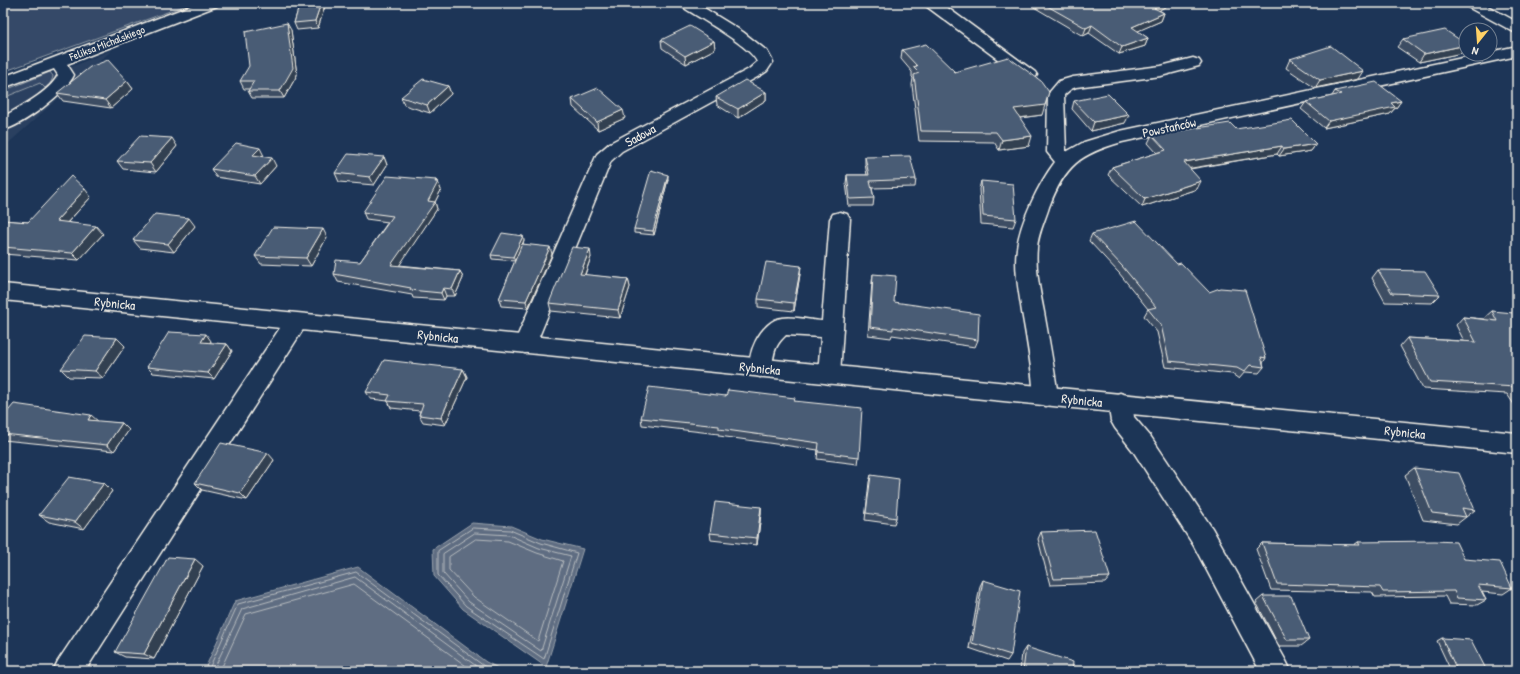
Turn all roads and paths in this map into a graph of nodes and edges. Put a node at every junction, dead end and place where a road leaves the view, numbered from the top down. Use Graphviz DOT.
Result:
graph roads {
  1 [pos="212,3"];
  2 [pos="686,3"];
  3 [pos="930,3"];
  4 [pos="1471,3"];
  5 [pos="1517,28"];
  6 [pos="1517,51"];
  7 [pos="57,62"];
  8 [pos="1193,63"];
  9 [pos="3,83"];
  10 [pos="1056,94"];
  11 [pos="3,125"];
  12 [pos="1064,162"];
  13 [pos="840,219"];
  14 [pos="3,292"];
  15 [pos="296,322"];
  16 [pos="832,330"];
  17 [pos="525,344"];
  18 [pos="760,368"];
  19 [pos="829,375"];
  20 [pos="1046,396"];
  21 [pos="1120,403"];
  22 [pos="1517,443"];
  23 [pos="68,671"];
  24 [pos="1276,671"];
  1 -- 7 [label="street, Feliksa Michalskiego"];
  2 -- 17 [label="street, Sadowa"];
  3 -- 10 [label="street"];
  4 -- 5 [label="street"];
  6 -- 12 [label="street, Powstańców"];
  7 -- 9 [label="street, Feliksa Michalskiego"];
  7 -- 11 [label="street"];
  8 -- 10 [label="street"];
  10 -- 12 [label="street"];
  12 -- 20 [label="street, Powstańców"];
  13 -- 16 [label="street"];
  14 -- 15 [label="street, Rybnicka"];
  15 -- 17 [label="street, Rybnicka"];
  15 -- 23 [label="street"];
  16 -- 18 [label="street"];
  16 -- 19 [label="street"];
  17 -- 18 [label="street, Rybnicka"];
  18 -- 19 [label="street, Rybnicka"];
  19 -- 20 [label="street, Rybnicka"];
  20 -- 21 [label="street, Rybnicka"];
  21 -- 22 [label="street, Rybnicka"];
  21 -- 24 [label="street"];
}
